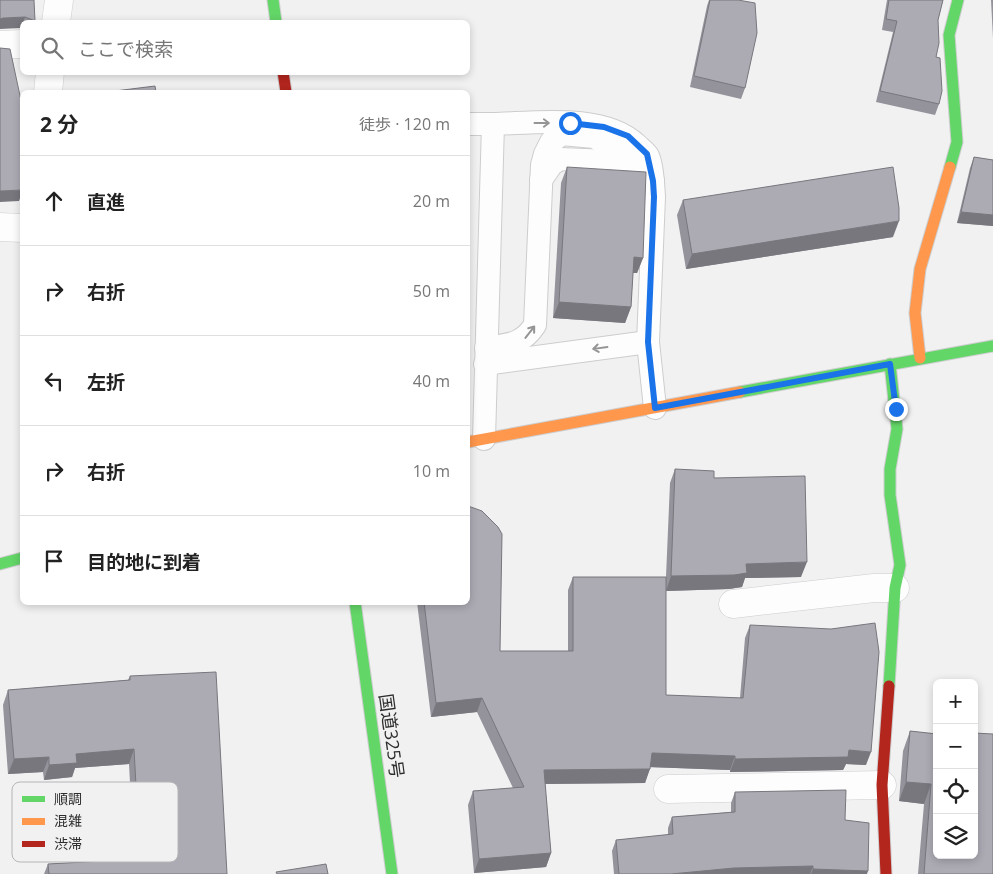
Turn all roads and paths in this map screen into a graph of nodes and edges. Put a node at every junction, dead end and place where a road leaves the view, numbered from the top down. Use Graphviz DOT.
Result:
graph roads {
  1 [pos="59,0"];
  2 [pos="273,0"];
  3 [pos="958,0"];
  4 [pos="56,20"];
  5 [pos="276,20"];
  6 [pos="20,44"];
  7 [pos="0,45"];
  8 [pos="50,75"];
  9 [pos="283,75"];
  10 [pos="48,90"];
  11 [pos="286,90"];
  12 [pos="470,124"];
  13 [pos="493,124"];
  14 [pos="653,181"];
  15 [pos="0,227"];
  16 [pos="20,228"];
  17 [pos="648,342"];
  18 [pos="993,346"];
  19 [pos="485,356"];
  20 [pos="920,358"];
  21 [pos="890,364"];
  22 [pos="655,408"];
  23 [pos="476,440"];
  24 [pos="20,559"];
  25 [pos="0,564"];
  26 [pos="895,588"];
  27 [pos="733,604"];
  28 [pos="355,605"];
  29 [pos="882,785"];
  30 [pos="668,789"];
  31 [pos="392,874"];
  32 [pos="886,874"];
  1 -- 4 [label="street"];
  2 -- 5 [label="main road"];
  3 -- 20 [label="main road"];
  6 -- 7 [label="street"];
  8 -- 10 [label="street"];
  9 -- 11 [label="main road"];
  12 -- 13 [label="lane"];
  13 -- 14 [label="lane, one-way"];
  13 -- 19 [label="lane"];
  14 -- 17 [label="lane"];
  19 -- 14 [label="lane, one-way"];
  15 -- 16 [label="street"];
  17 -- 19 [label="lane, one-way"];
  17 -- 22 [label="lane"];
  18 -- 20 [label="main road"];
  19 -- 23 [label="lane"];
  20 -- 21 [label="main road"];
  21 -- 22 [label="main road"];
  21 -- 26 [label="main road"];
  22 -- 23 [label="main road"];
  24 -- 25 [label="main road"];
  26 -- 27 [label="street"];
  26 -- 29 [label="main road"];
  28 -- 31 [label="main road, 国道325号"];
  29 -- 30 [label="street"];
  29 -- 32 [label="main road"];
}
